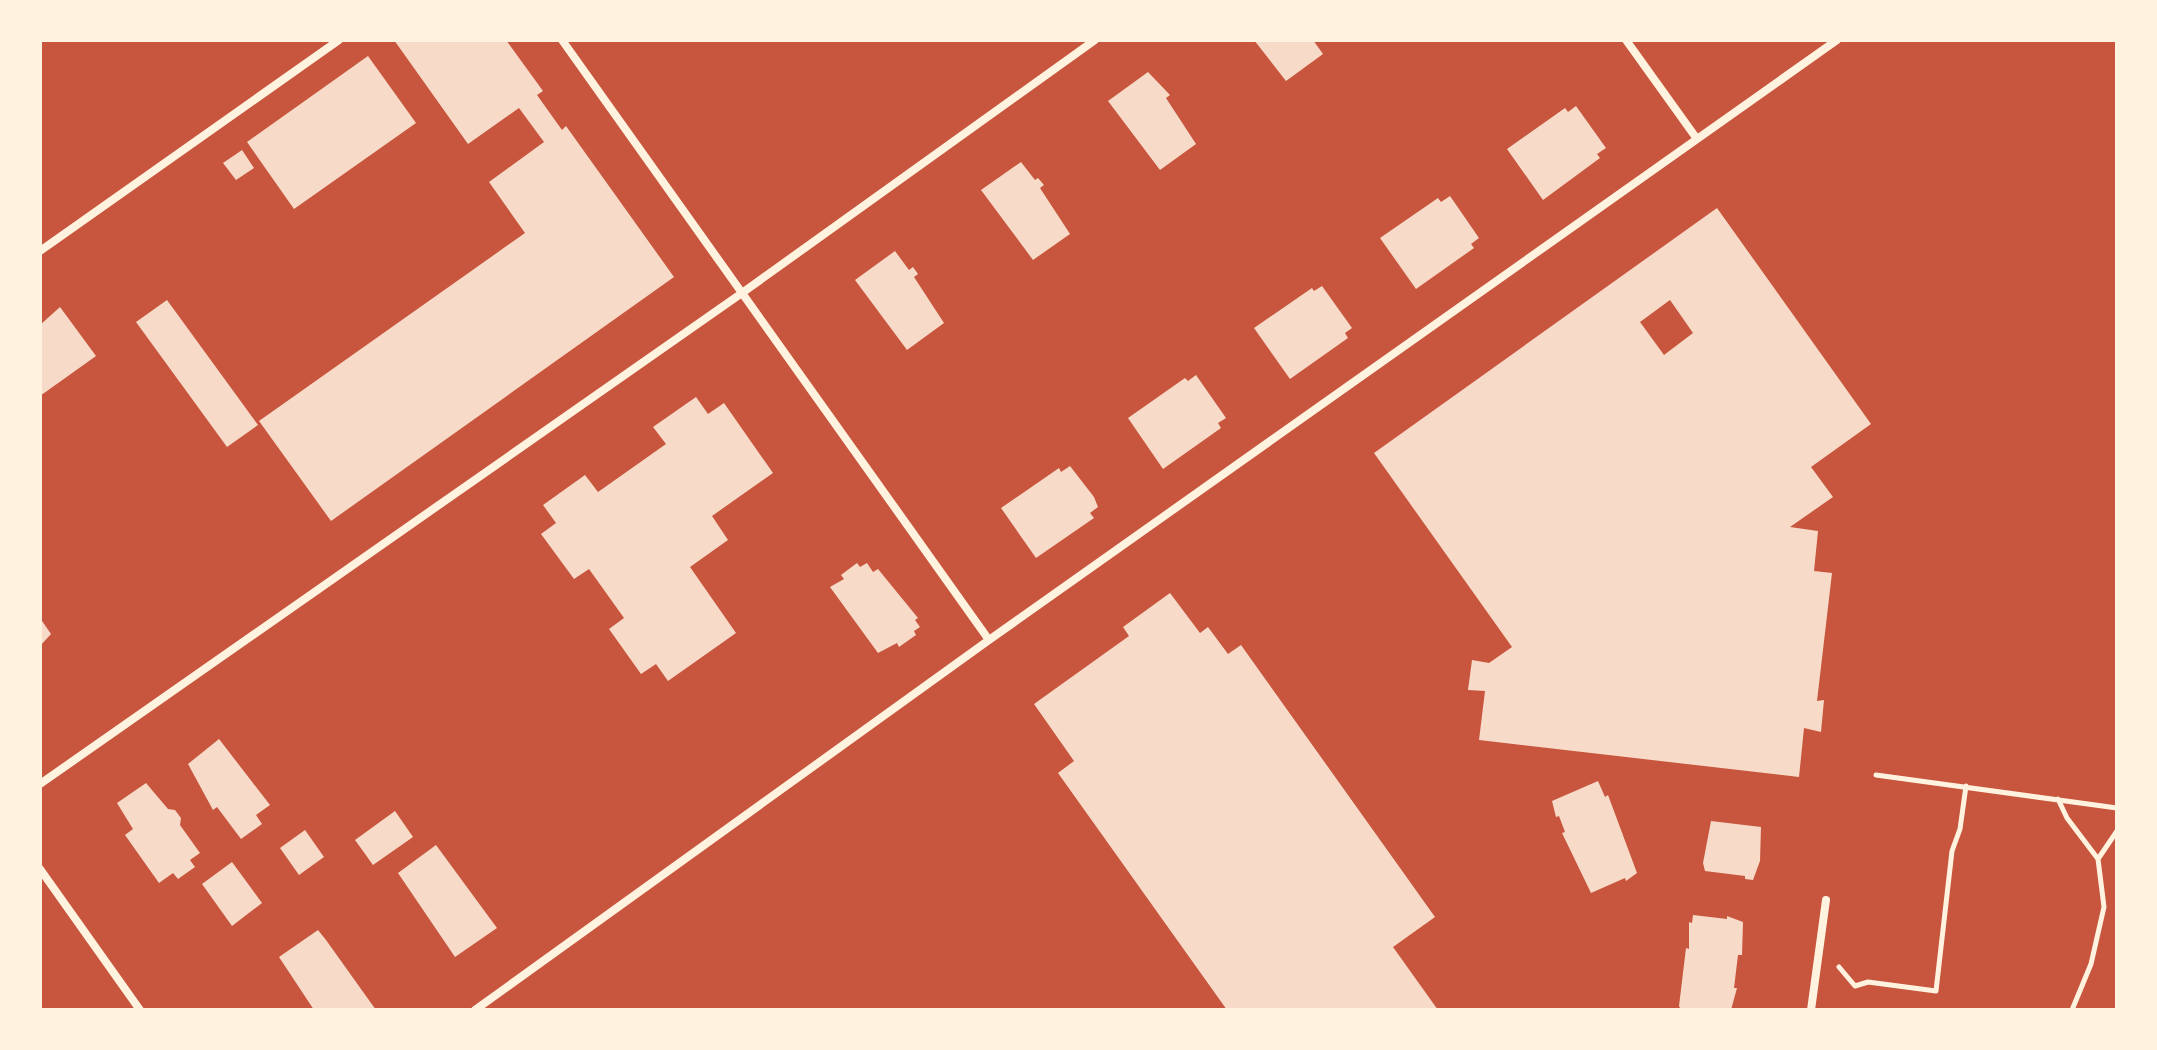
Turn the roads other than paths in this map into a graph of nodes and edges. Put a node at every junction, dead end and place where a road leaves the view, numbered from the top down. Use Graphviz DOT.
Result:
graph roads {
  1 [pos="339,40"];
  2 [pos="562,40"];
  3 [pos="1095,40"];
  4 [pos="1626,40"];
  5 [pos="1837,40"];
  6 [pos="1697,139"];
  7 [pos="40,251"];
  8 [pos="742,293"];
  9 [pos="989,640"];
  10 [pos="40,784"];
  11 [pos="40,869"];
  12 [pos="1826,900"];
  13 [pos="140,1010"];
  14 [pos="475,1010"];
  15 [pos="1811,1010"];
  1 -- 7 [label="street"];
  2 -- 8 [label="street"];
  3 -- 8 [label="street"];
  4 -- 6 [label="street"];
  5 -- 6 [label="street"];
  6 -- 9 [label="street"];
  8 -- 9 [label="street"];
  8 -- 10 [label="street"];
  9 -- 14 [label="street"];
  11 -- 13 [label="street"];
  12 -- 15 [label="street"];
}
